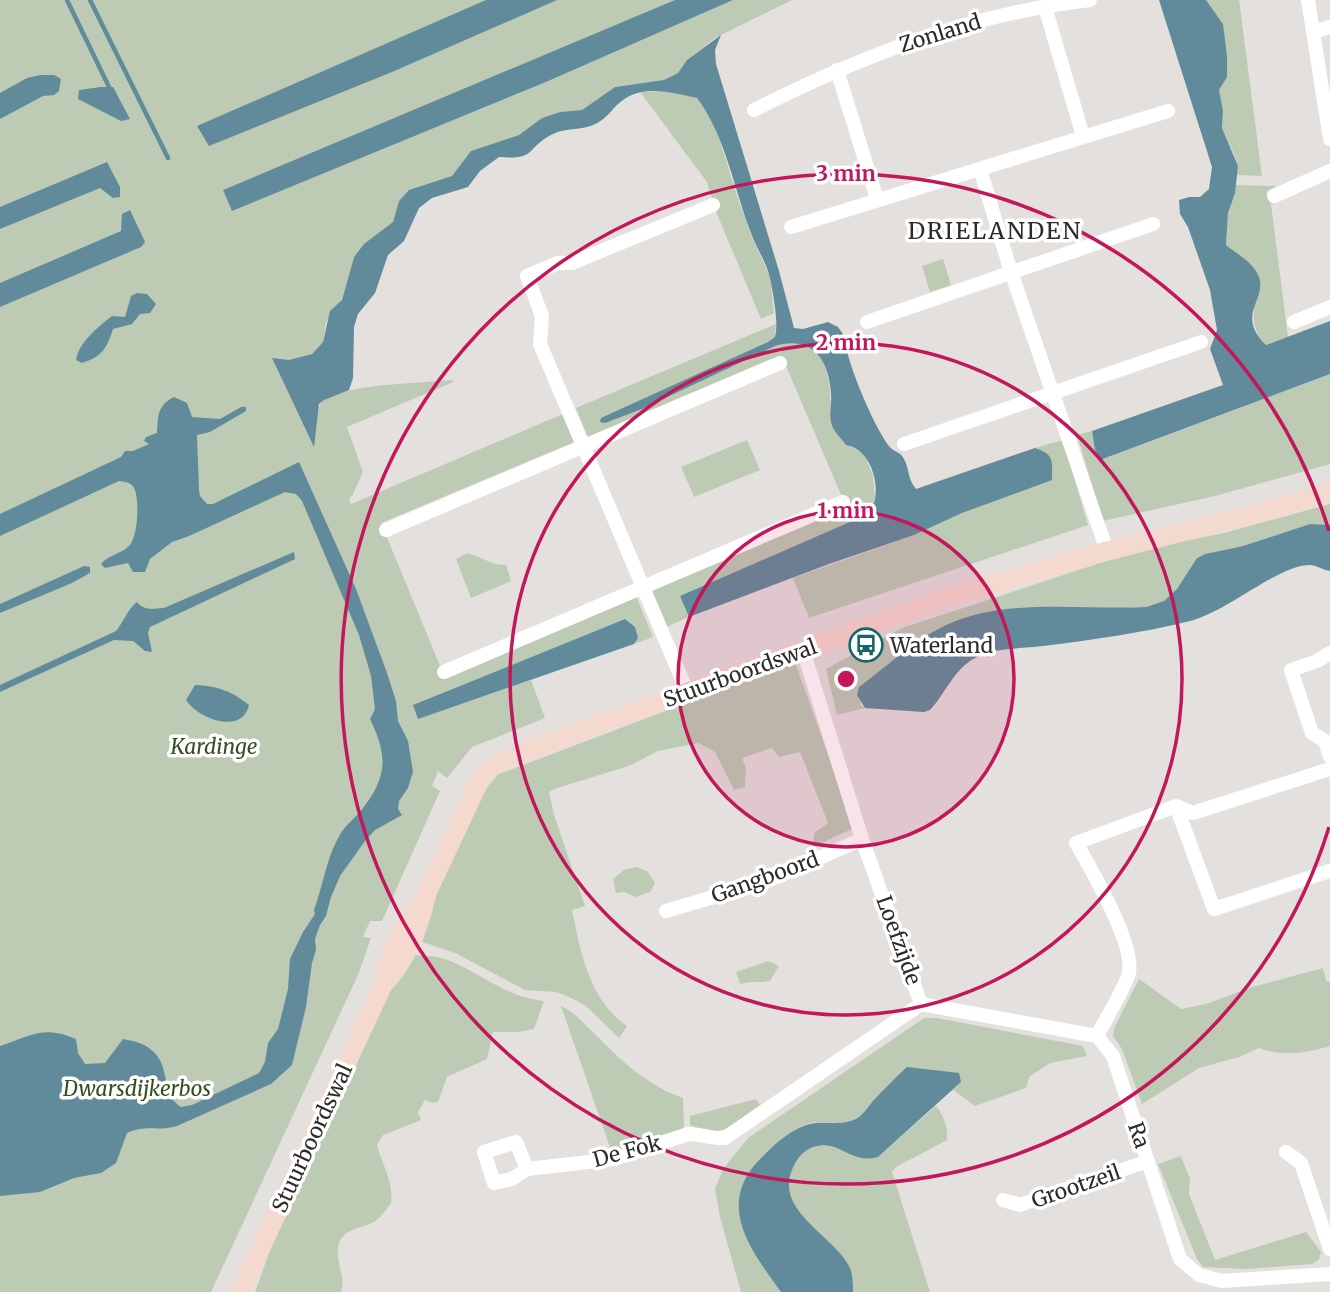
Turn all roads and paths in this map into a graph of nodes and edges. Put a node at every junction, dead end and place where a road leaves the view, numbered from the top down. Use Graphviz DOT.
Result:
graph roads {
  1 [pos="1090,0"];
  2 [pos="1308,0"];
  3 [pos="1045,7"];
  4 [pos="1330,27"];
  5 [pos="1313,32"];
  6 [pos="837,70"];
  7 [pos="754,110"];
  8 [pos="1168,111"];
  9 [pos="1083,136"];
  10 [pos="1330,139"];
  11 [pos="980,169"];
  12 [pos="1330,171"];
  13 [pos="1274,196"];
  14 [pos="877,199"];
  15 [pos="713,205"];
  16 [pos="1153,224"];
  17 [pos="790,227"];
  18 [pos="1011,272"];
  19 [pos="1330,307"];
  20 [pos="867,322"];
  21 [pos="1294,322"];
  22 [pos="1200,342"];
  23 [pos="780,363"];
  24 [pos="1054,393"];
  25 [pos="904,444"];
  26 [pos="584,446"];
  27 [pos="1330,491"];
  28 [pos="843,502"];
  29 [pos="386,530"];
  30 [pos="1107,551"];
  31 [pos="644,588"];
  32 [pos="803,650"];
  33 [pos="1330,653"];
  34 [pos="444,672"];
  35 [pos="687,691"];
  36 [pos="1330,757"];
  37 [pos="1330,769"];
  38 [pos="1176,806"];
  39 [pos="862,839"];
  40 [pos="1330,871"];
  41 [pos="666,911"];
  42 [pos="921,1004"];
  43 [pos="1097,1036"];
  44 [pos="725,1138"];
  45 [pos="1286,1152"];
  46 [pos="1148,1161"];
  47 [pos="527,1169"];
  48 [pos="1003,1200"];
  49 [pos="1330,1249"];
  50 [pos="1330,1274"];
  51 [pos="1222,1286"];
  52 [pos="240,1292"];
  1 -- 3 [label="street, Zonland"];
  2 -- 5 [label="street"];
  3 -- 6 [label="street, Zonland"];
  3 -- 9 [label="street"];
  4 -- 5 [label="street"];
  5 -- 10 [label="street"];
  6 -- 7 [label="street, Zonland"];
  6 -- 14 [label="street"];
  8 -- 9 [label="street"];
  9 -- 11 [label="street"];
  11 -- 14 [label="street"];
  11 -- 18 [label="street"];
  12 -- 13 [label="street"];
  14 -- 17 [label="street"];
  15 -- 26 [label="street"];
  16 -- 18 [label="street"];
  18 -- 20 [label="street"];
  18 -- 24 [label="street"];
  19 -- 21 [label="street"];
  22 -- 24 [label="street"];
  23 -- 26 [label="street"];
  24 -- 25 [label="street"];
  24 -- 30 [label="street"];
  26 -- 29 [label="street"];
  26 -- 31 [label="street"];
  27 -- 30 [label="street, Stuurboordswal"];
  28 -- 31 [label="street"];
  30 -- 32 [label="street, Stuurboordswal"];
  31 -- 34 [label="street"];
  31 -- 35 [label="street"];
  32 -- 35 [label="street, Stuurboordswal"];
  32 -- 39 [label="street, Loefzijde"];
  33 -- 36 [label="street"];
  35 -- 52 [label="street, Stuurboordswal"];
  37 -- 38 [label="street"];
  38 -- 40 [label="street"];
  38 -- 43 [label="street"];
  39 -- 41 [label="street, Gangboord"];
  39 -- 42 [label="street, Loefzijde"];
  42 -- 43 [label="street"];
  42 -- 44 [label="street, Loefzijde"];
  43 -- 46 [label="street, Ra"];
  44 -- 47 [label="street, De Fok"];
  45 -- 49 [label="street"];
  46 -- 48 [label="street, Grootzeil"];
  46 -- 51 [label="street, Ra"];
  50 -- 51 [label="street, Ra"];
}
